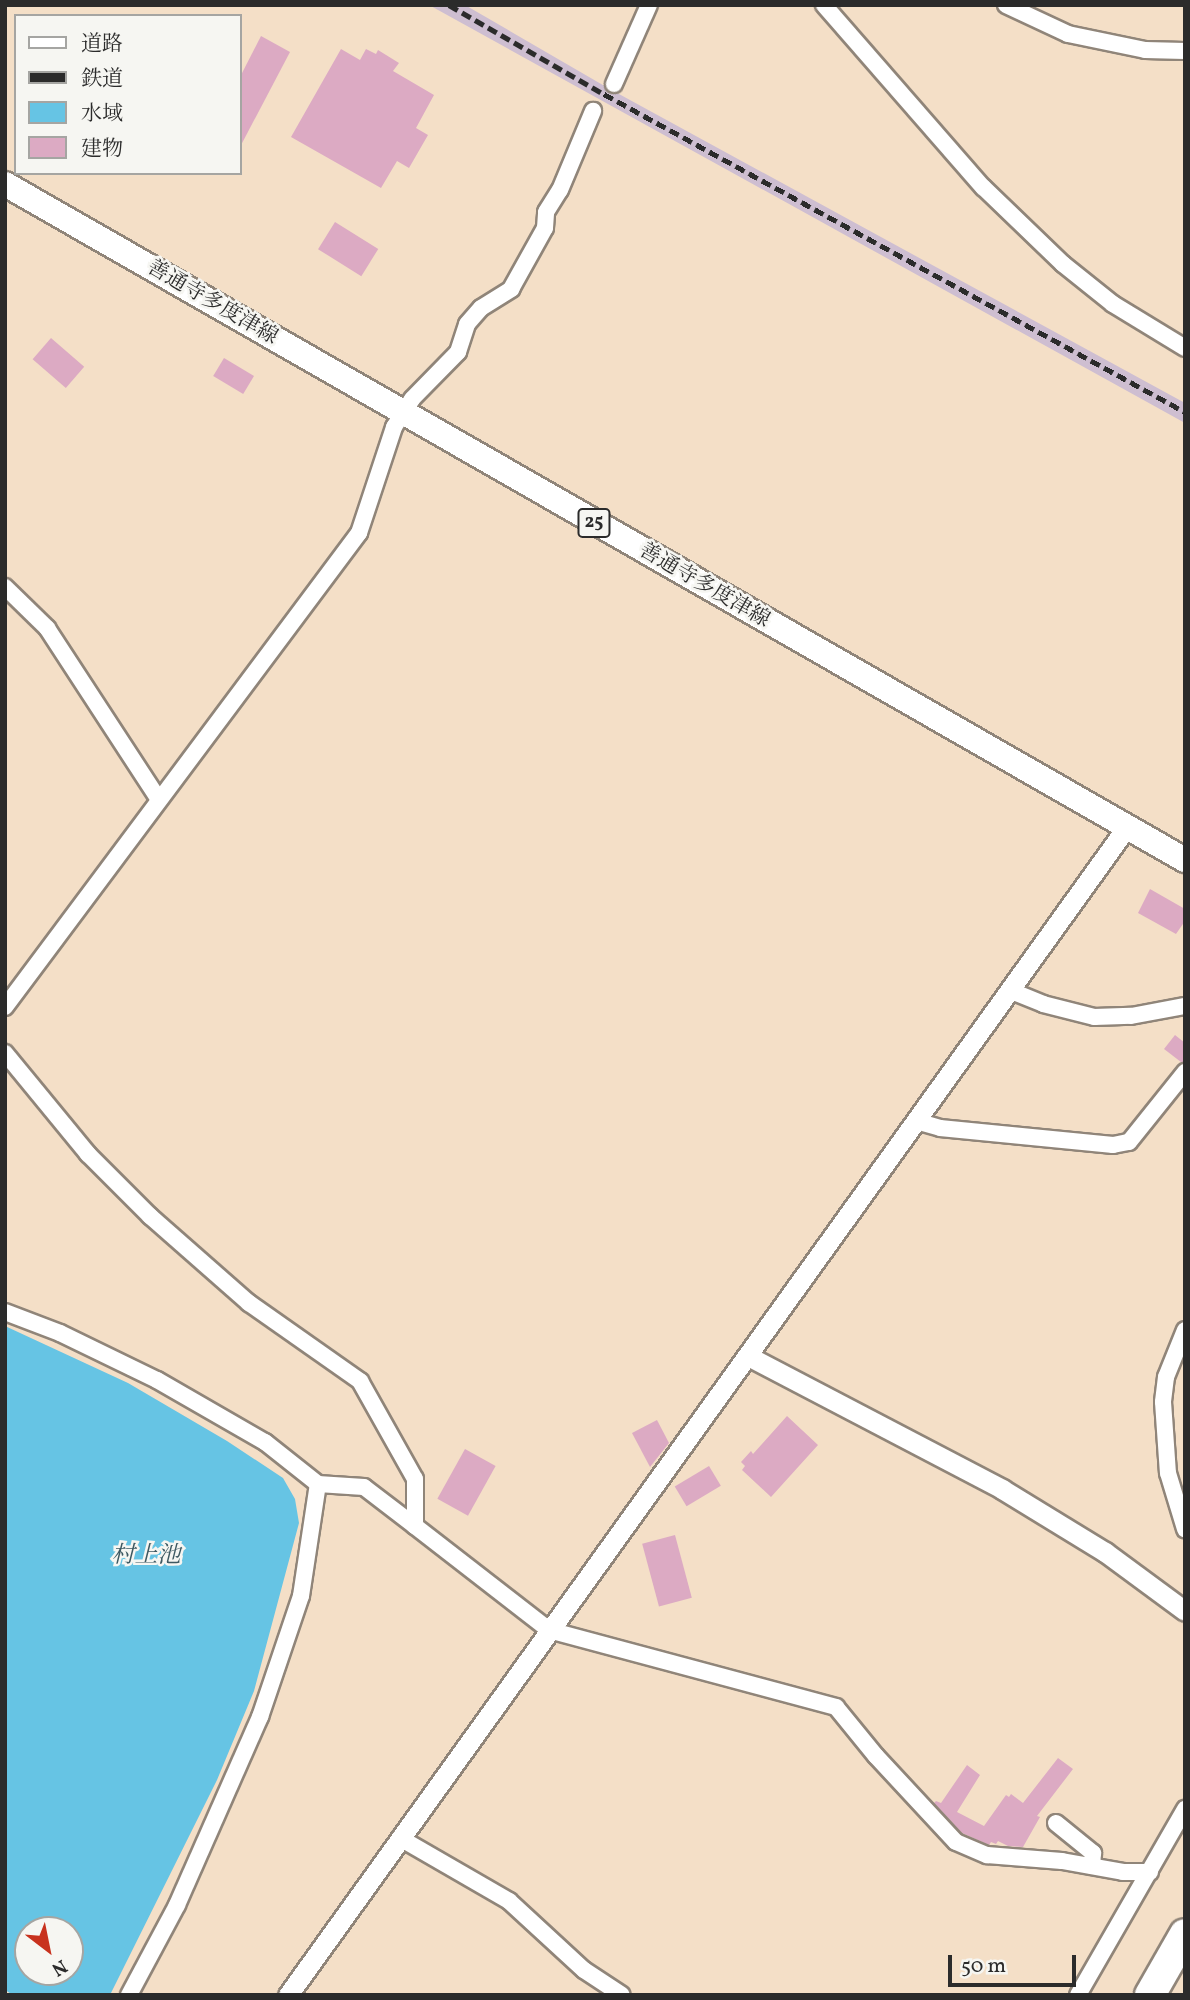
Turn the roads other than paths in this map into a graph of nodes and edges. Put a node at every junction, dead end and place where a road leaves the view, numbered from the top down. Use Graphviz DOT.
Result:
graph roads {
  1 [pos="649,5"];
  2 [pos="824,5"];
  3 [pos="1006,5"];
  4 [pos="1185,51"];
  5 [pos="614,83"];
  6 [pos="593,111"];
  7 [pos="5,184"];
  8 [pos="1185,348"];
  9 [pos="403,413"];
  10 [pos="5,587"];
  11 [pos="159,800"];
  12 [pos="1126,828"];
  13 [pos="1185,860"];
  14 [pos="1009,990"];
  15 [pos="1185,1006"];
  16 [pos="5,1007"];
  17 [pos="5,1053"];
  18 [pos="1185,1072"];
  19 [pos="916,1121"];
  20 [pos="5,1312"];
  21 [pos="1185,1330"];
  22 [pos="748,1356"];
  23 [pos="318,1484"];
  24 [pos="415,1526"];
  25 [pos="1185,1529"];
  26 [pos="1185,1611"];
  27 [pos="550,1630"];
  28 [pos="1185,1810"];
  29 [pos="1056,1823"];
  30 [pos="400,1838"];
  31 [pos="1092,1866"];
  32 [pos="1150,1872"];
  33 [pos="1185,1934"];
  34 [pos="1185,1947"];
  35 [pos="129,1995"];
  36 [pos="288,1995"];
  37 [pos="622,1995"];
  38 [pos="1078,1995"];
  39 [pos="1152,1995"];
  1 -- 5 [label="street"];
  2 -- 8 [label="street"];
  3 -- 4 [label="street"];
  6 -- 9 [label="street"];
  7 -- 9 [label="main road, 善通寺多度津線 / 25"];
  9 -- 11 [label="street"];
  9 -- 12 [label="main road, 善通寺多度津線 / 25"];
  10 -- 11 [label="street"];
  11 -- 16 [label="street"];
  12 -- 13 [label="main road, 善通寺多度津線 / 25"];
  12 -- 14 [label="street"];
  14 -- 15 [label="street"];
  14 -- 19 [label="street"];
  17 -- 24 [label="street"];
  18 -- 19 [label="street"];
  19 -- 22 [label="street"];
  20 -- 23 [label="street"];
  21 -- 25 [label="street"];
  22 -- 26 [label="street"];
  22 -- 27 [label="street"];
  23 -- 24 [label="street"];
  23 -- 35 [label="street"];
  24 -- 27 [label="street"];
  27 -- 30 [label="street"];
  27 -- 31 [label="street"];
  28 -- 32 [label="street"];
  29 -- 31 [label="street"];
  30 -- 36 [label="street"];
  30 -- 37 [label="street"];
  31 -- 32 [label="street"];
  32 -- 38 [label="street"];
  33 -- 39 [label="highway"];
  34 -- 39 [label="highway"];
}
